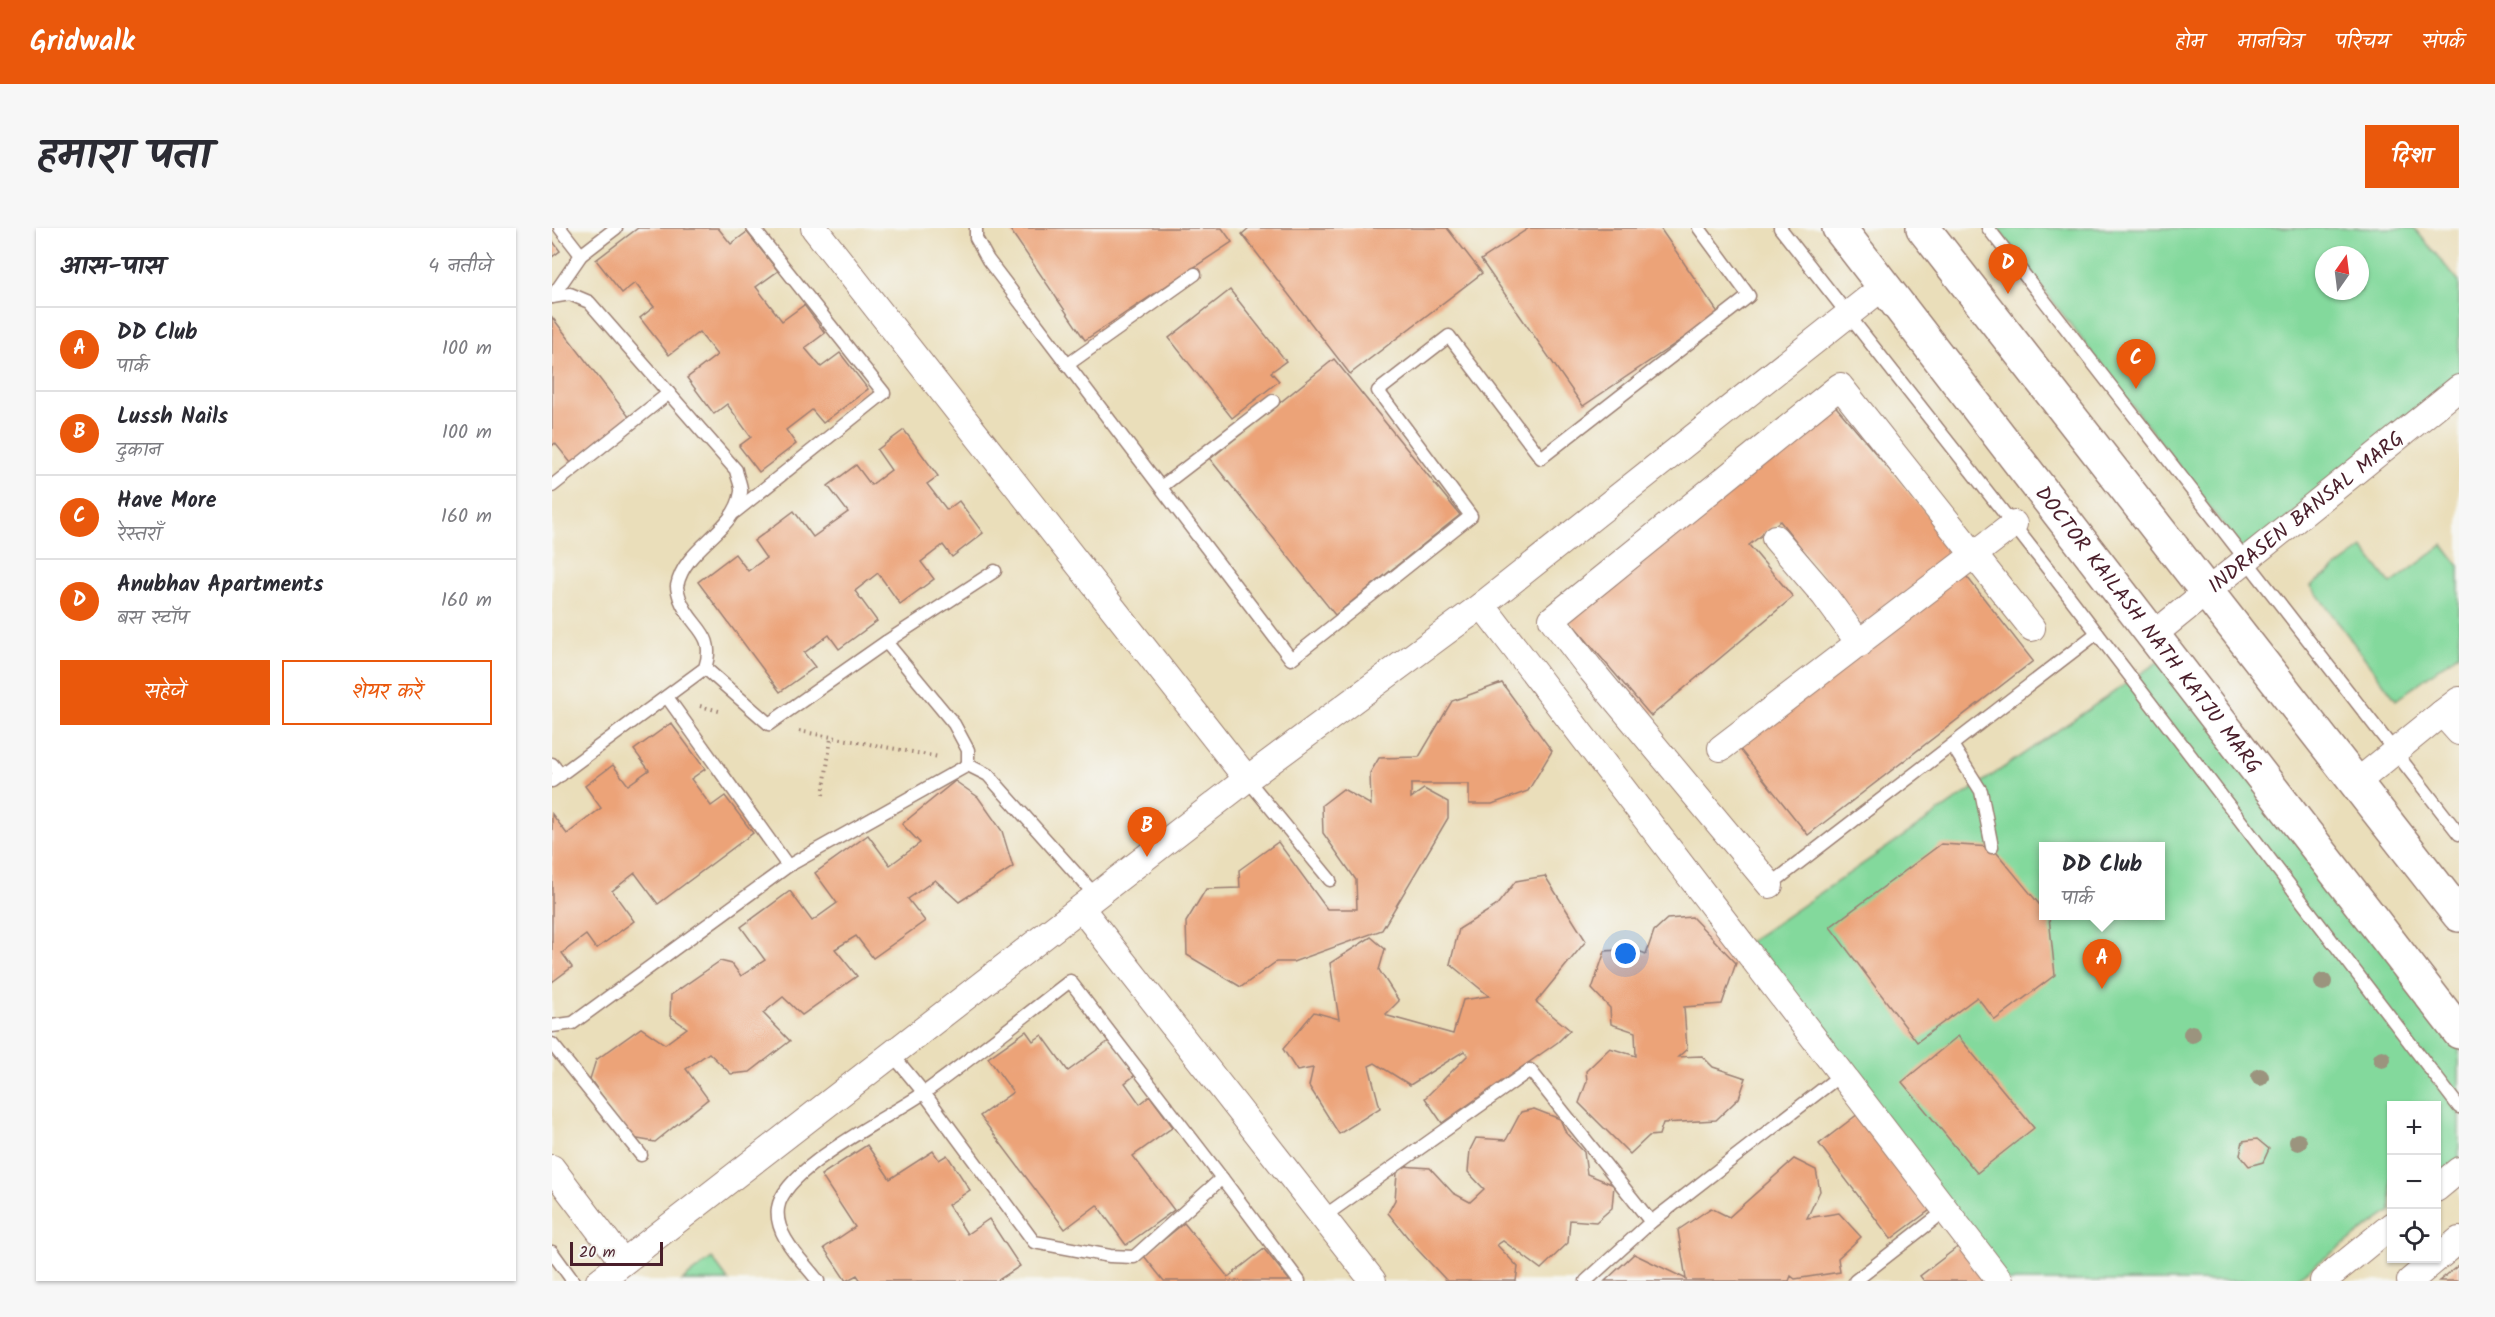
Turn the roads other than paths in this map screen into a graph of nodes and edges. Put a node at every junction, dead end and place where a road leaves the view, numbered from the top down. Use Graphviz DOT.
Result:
graph roads {
  1 [pos="560,228"];
  2 [pos="616,228"];
  3 [pos="753,228"];
  4 [pos="814,228"];
  5 [pos="976,228"];
  6 [pos="1699,228"];
  7 [pos="1780,228"];
  8 [pos="1839,228"];
  9 [pos="1923,228"];
  10 [pos="1988,228"];
  11 [pos="581,255"];
  12 [pos="1195,274"];
  13 [pos="1884,286"];
  14 [pos="552,297"];
  15 [pos="1847,316"];
  16 [pos="1067,365"];
  17 [pos="2459,388"];
  18 [pos="669,393"];
  19 [pos="1273,401"];
  20 [pos="552,486"];
  21 [pos="1161,487"];
  22 [pos="735,512"];
  23 [pos="2014,524"];
  24 [pos="1775,538"];
  25 [pos="1975,554"];
  26 [pos="2245,561"];
  27 [pos="995,571"];
  28 [pos="2206,592"];
  29 [pos="1482,605"];
  30 [pos="2032,628"];
  31 [pos="2097,633"];
  32 [pos="2153,635"];
  33 [pos="886,642"];
  34 [pos="1860,644"];
  35 [pos="705,668"];
  36 [pos="667,697"];
  37 [pos="2450,706"];
  38 [pos="2459,732"];
  39 [pos="1952,745"];
  40 [pos="1721,748"];
  41 [pos="2395,751"];
  42 [pos="552,764"];
  43 [pos="968,765"];
  44 [pos="556,778"];
  45 [pos="1248,779"];
  46 [pos="2356,783"];
  47 [pos="2459,834"];
  48 [pos="1992,847"];
  49 [pos="788,866"];
  50 [pos="1330,880"];
  51 [pos="1770,885"];
  52 [pos="1089,902"];
  53 [pos="2459,915"];
  54 [pos="552,1026"];
  55 [pos="2459,1032"];
  56 [pos="552,1044"];
  57 [pos="892,1054"];
  58 [pos="1842,1074"];
  59 [pos="924,1093"];
  60 [pos="2459,1107"];
  61 [pos="641,1155"];
  62 [pos="552,1168"];
  63 [pos="2459,1170"];
  64 [pos="1222,1178"];
  65 [pos="2441,1185"];
  66 [pos="1946,1210"];
  67 [pos="1323,1217"];
  68 [pos="1651,1222"];
  69 [pos="2387,1228"];
  70 [pos="2459,1240"];
  71 [pos="552,1252"];
  72 [pos="623,1262"];
  73 [pos="573,1281"];
  74 [pos="599,1281"];
  75 [pos="818,1281"];
  76 [pos="1299,1281"];
  77 [pos="1373,1281"];
  78 [pos="1586,1281"];
  79 [pos="1855,1281"];
  80 [pos="2000,1281"];
  81 [pos="2323,1281"];
  82 [pos="2410,1281"];
  1 -- 11 [label="lane"];
  2 -- 11 [label="lane"];
  3 -- 22 [label="lane"];
  4 -- 45 [label="street"];
  5 -- 16 [label="lane"];
  6 -- 21 [label="lane"];
  7 -- 15 [label="lane"];
  8 -- 13 [label="main road, DOCTOR KAILASH NATH KATJU MARG"];
  9 -- 28 [label="main road"];
  10 -- 26 [label="lane"];
  11 -- 14 [label="lane"];
  12 -- 16 [label="lane"];
  13 -- 15 [label="street"];
  13 -- 32 [label="main road, DOCTOR KAILASH NATH KATJU MARG"];
  14 -- 18 [label="lane"];
  15 -- 23 [label="lane"];
  15 -- 29 [label="street"];
  16 -- 21 [label="lane"];
  17 -- 26 [label="street, INDRASEN BANSAL MARG"];
  18 -- 20 [label="lane"];
  18 -- 22 [label="lane"];
  19 -- 21 [label="lane"];
  22 -- 35 [label="lane"];
  23 -- 25 [label="street"];
  23 -- 31 [label="lane"];
  24 -- 34 [label="street"];
  25 -- 30 [label="street"];
  25 -- 34 [label="street"];
  25 -- 51 [label="street"];
  26 -- 28 [label="street, INDRASEN BANSAL MARG"];
  26 -- 41 [label="lane"];
  27 -- 33 [label="lane"];
  28 -- 32 [label="street, INDRASEN BANSAL MARG"];
  28 -- 46 [label="main road"];
  29 -- 45 [label="street"];
  29 -- 58 [label="street"];
  31 -- 39 [label="lane"];
  31 -- 60 [label="lane"];
  32 -- 55 [label="main road, DOCTOR KAILASH NATH KATJU MARG"];
  33 -- 35 [label="lane"];
  33 -- 43 [label="lane"];
  34 -- 40 [label="street"];
  35 -- 36 [label="lane"];
  36 -- 44 [label="lane"];
  36 -- 49 [label="lane"];
  37 -- 38 [label="street"];
  37 -- 41 [label="street"];
  39 -- 48 [label="lane"];
  39 -- 51 [label="lane"];
  41 -- 46 [label="street"];
  41 -- 47 [label="lane"];
  42 -- 44 [label="lane"];
  43 -- 49 [label="lane"];
  43 -- 52 [label="lane"];
  45 -- 50 [label="lane"];
  45 -- 52 [label="street"];
  46 -- 53 [label="main road"];
  49 -- 54 [label="lane"];
  52 -- 57 [label="street"];
  52 -- 67 [label="street"];
  56 -- 61 [label="lane"];
  57 -- 59 [label="lane"];
  57 -- 72 [label="street"];
  58 -- 66 [label="street"];
  58 -- 68 [label="lane"];
  59 -- 64 [label="lane"];
  59 -- 64 [label="lane"];
  59 -- 75 [label="lane"];
  62 -- 72 [label="street"];
  63 -- 65 [label="street"];
  64 -- 76 [label="lane"];
  66 -- 79 [label="lane"];
  66 -- 80 [label="street"];
  67 -- 68 [label="lane"];
  67 -- 77 [label="street"];
  68 -- 78 [label="lane"];
  69 -- 81 [label="street"];
  70 -- 82 [label="street"];
  71 -- 73 [label="lane"];
  72 -- 74 [label="street"];
}
